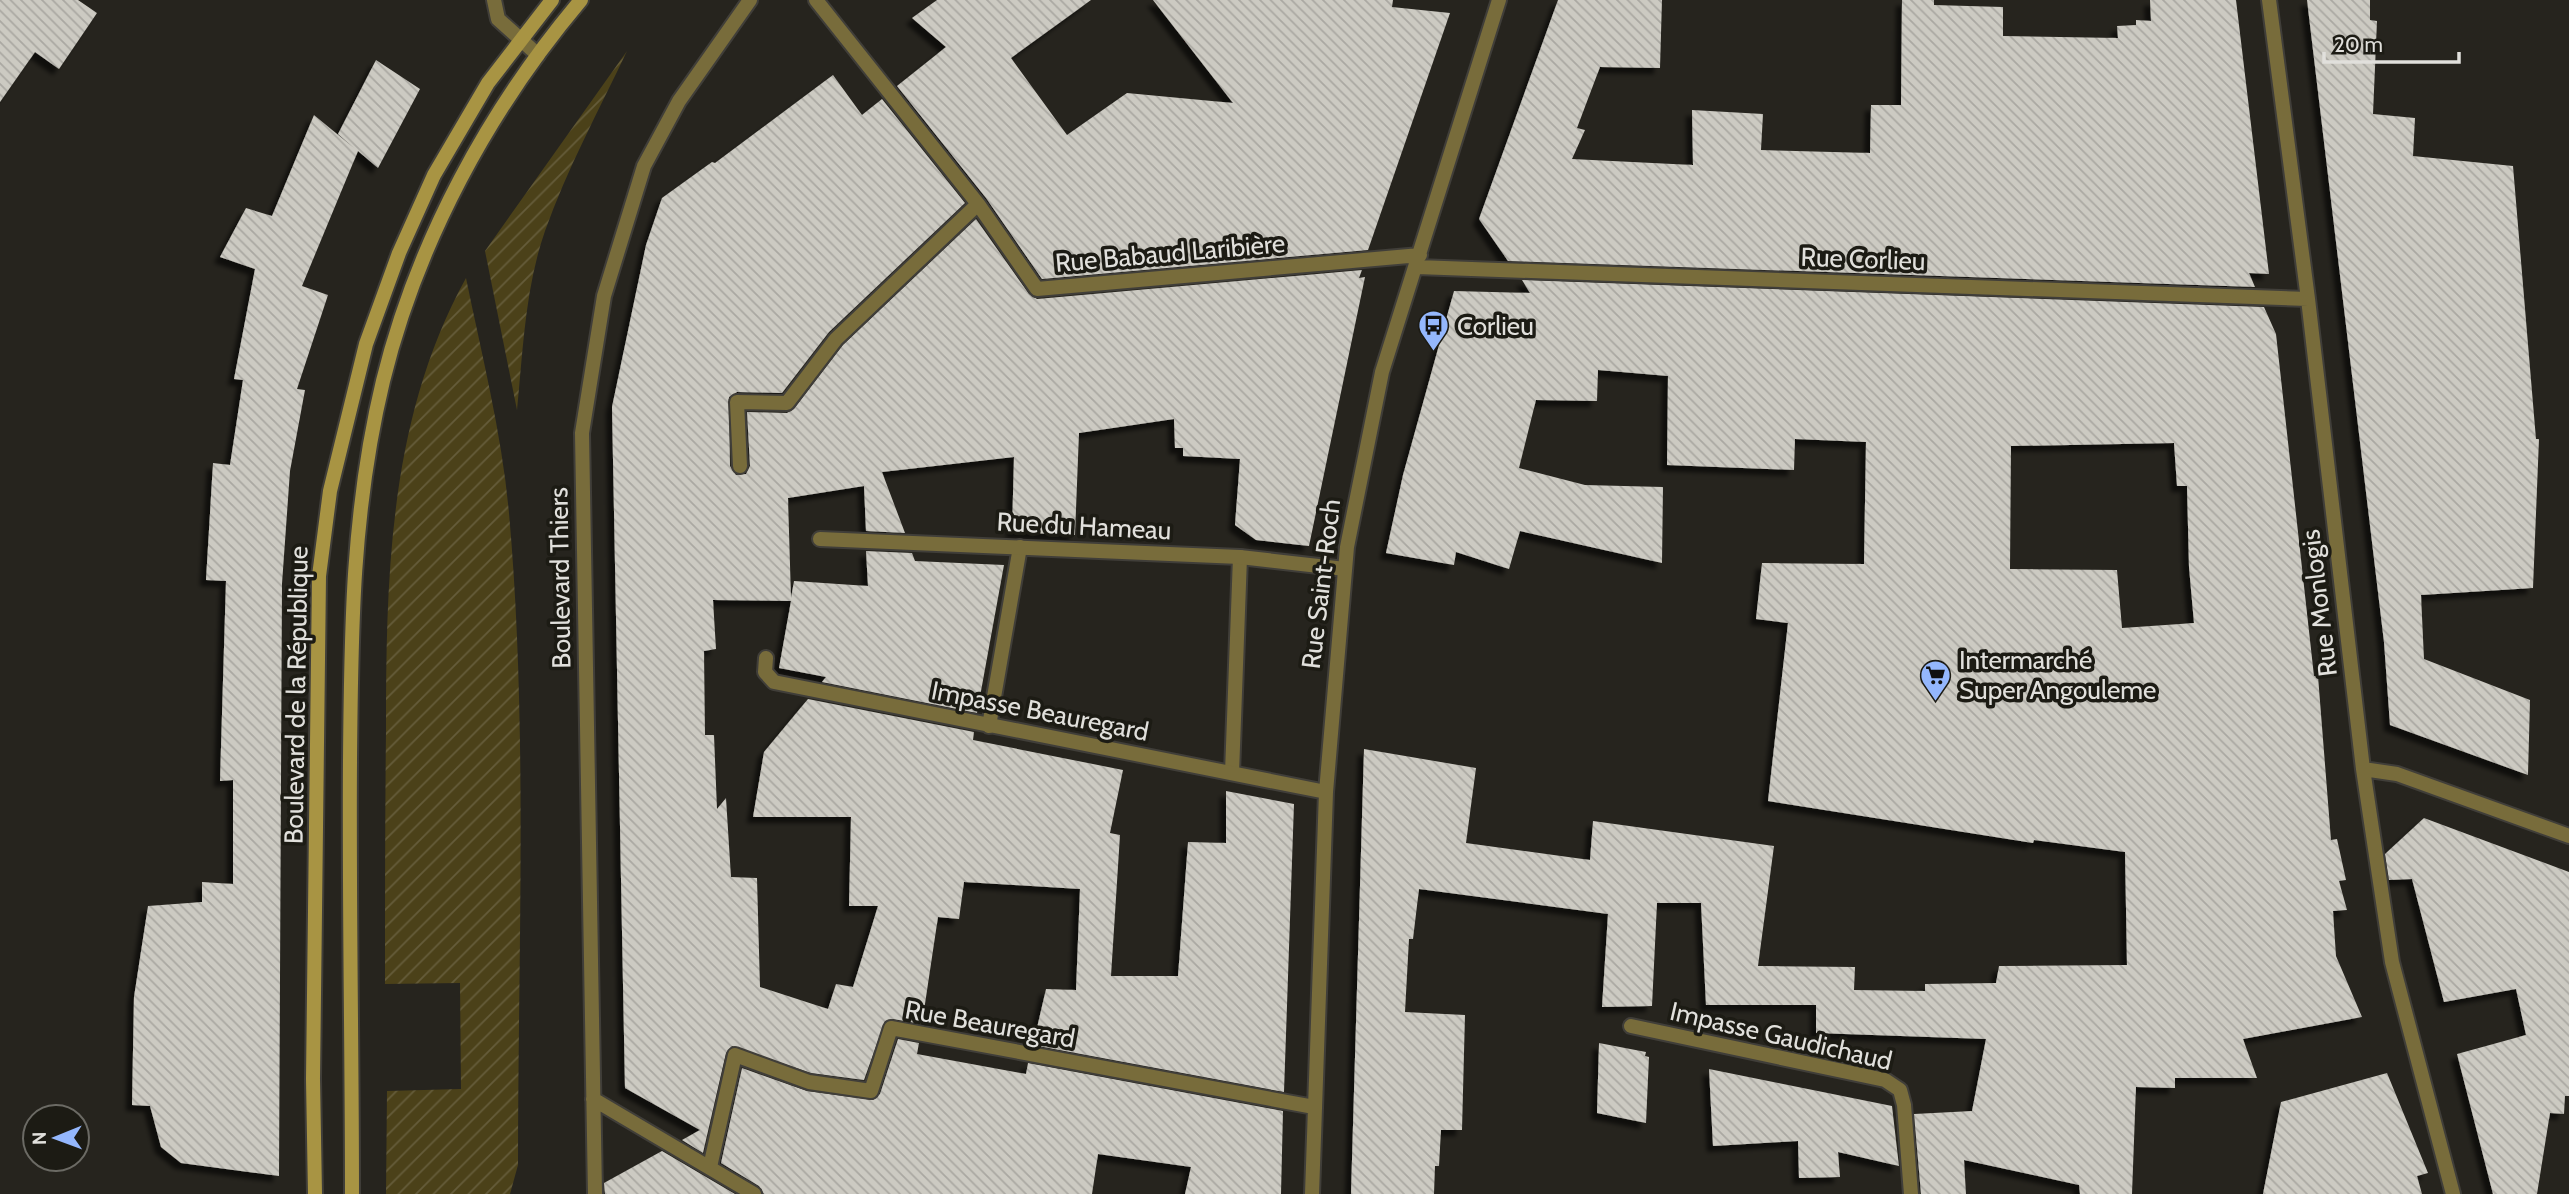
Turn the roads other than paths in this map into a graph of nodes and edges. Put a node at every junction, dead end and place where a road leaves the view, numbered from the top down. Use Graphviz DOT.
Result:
graph roads {
  1 [pos="494,0"];
  2 [pos="552,0"];
  3 [pos="581,0"];
  4 [pos="750,0"];
  5 [pos="816,0"];
  6 [pos="1499,0"];
  7 [pos="2269,0"];
  8 [pos="519,41"];
  9 [pos="538,55"];
  10 [pos="978,204"];
  11 [pos="1418,261"];
  12 [pos="2308,299"];
  13 [pos="740,466"];
  14 [pos="820,539"];
  15 [pos="1020,547"];
  16 [pos="1240,557"];
  17 [pos="1345,569"];
  18 [pos="766,658"];
  19 [pos="989,726"];
  20 [pos="2363,769"];
  21 [pos="1232,773"];
  22 [pos="1326,792"];
  23 [pos="2569,836"];
  24 [pos="1631,1026"];
  25 [pos="593,1099"];
  26 [pos="1314,1107"];
  27 [pos="710,1167"];
  28 [pos="315,1194"];
  29 [pos="352,1194"];
  30 [pos="595,1194"];
  31 [pos="754,1194"];
  32 [pos="1312,1194"];
  33 [pos="1911,1194"];
  34 [pos="2453,1194"];
  1 -- 8 [label="street"];
  2 -- 8 [label="main road, Boulevard de la République"];
  3 -- 9 [label="main road, Boulevard de la République"];
  4 -- 25 [label="street, Boulevard Thiers"];
  5 -- 10 [label="street, Rue Babaud Laribière"];
  6 -- 11 [label="street, Rue Saint-Roch"];
  7 -- 12 [label="street, Rue Monlogis"];
  8 -- 9 [label="street"];
  8 -- 28 [label="main road, Boulevard de la République"];
  9 -- 29 [label="main road, Boulevard de la République"];
  10 -- 11 [label="street, Rue Babaud Laribière"];
  10 -- 13 [label="street"];
  11 -- 12 [label="street, Rue Corlieu"];
  11 -- 17 [label="street, Rue Saint-Roch"];
  12 -- 20 [label="street, Rue Monlogis"];
  14 -- 15 [label="street, Rue du Hameau"];
  15 -- 16 [label="street, Rue du Hameau"];
  15 -- 19 [label="street"];
  16 -- 17 [label="street, Rue du Hameau"];
  16 -- 21 [label="street"];
  17 -- 22 [label="street, Rue Saint-Roch"];
  18 -- 19 [label="street, Impasse Beauregard"];
  19 -- 21 [label="street, Impasse Beauregard"];
  20 -- 23 [label="street"];
  20 -- 34 [label="street, Rue Monlogis"];
  21 -- 22 [label="street, Impasse Beauregard"];
  22 -- 26 [label="street, Rue Saint-Roch"];
  24 -- 33 [label="street, Impasse Gaudichaud"];
  25 -- 27 [label="street"];
  25 -- 30 [label="street, Boulevard Thiers"];
  26 -- 27 [label="street, Rue Beauregard"];
  26 -- 32 [label="street, Rue Saint-Roch"];
  27 -- 31 [label="street"];
}
